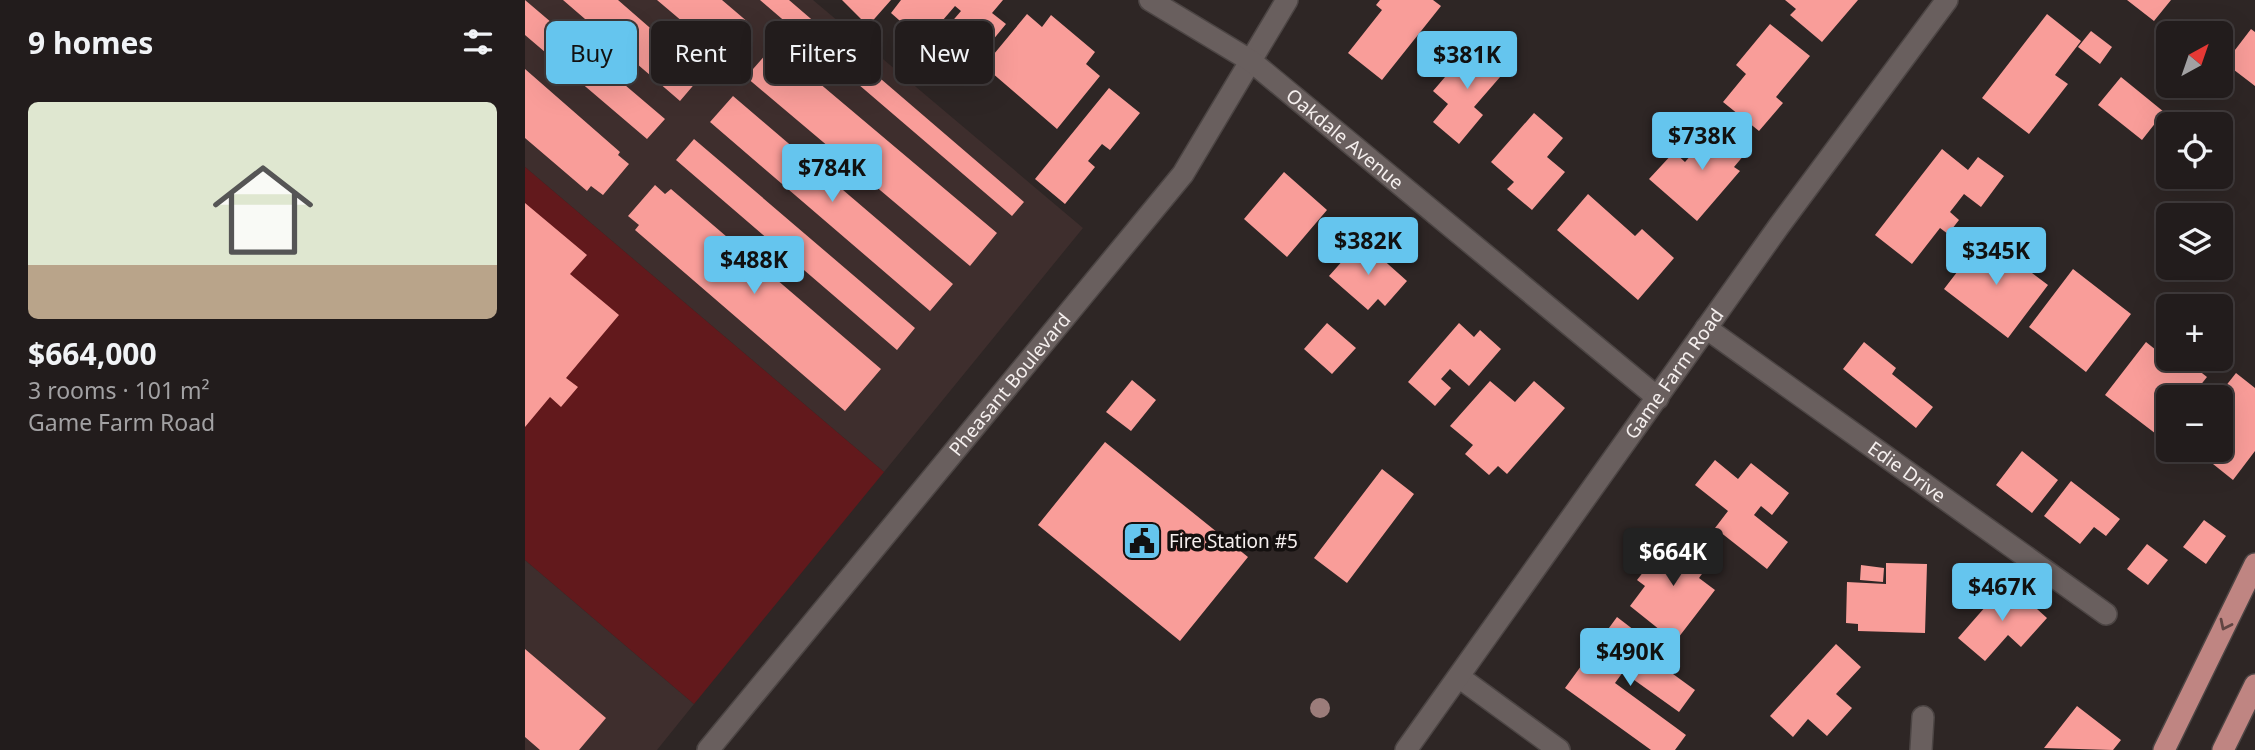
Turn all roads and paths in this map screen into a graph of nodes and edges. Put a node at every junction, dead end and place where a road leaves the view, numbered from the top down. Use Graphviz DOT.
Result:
graph roads {
  1 [pos="1150,0"];
  2 [pos="1287,0"];
  3 [pos="1947,0"];
  4 [pos="1251,61"];
  5 [pos="1706,328"];
  6 [pos="1658,398"];
  7 [pos="2255,564"];
  8 [pos="2106,614"];
  9 [pos="1459,677"];
  10 [pos="2255,685"];
  11 [pos="1923,717"];
  12 [pos="708,750"];
  13 [pos="1406,750"];
  14 [pos="1559,750"];
  15 [pos="1921,750"];
  16 [pos="2164,750"];
  17 [pos="2223,750"];
  1 -- 4 [label="street, Oakdale Avenue"];
  2 -- 4 [label="street, Pheasant Boulevard"];
  3 -- 5 [label="street, Game Farm Road"];
  4 -- 6 [label="street, Oakdale Avenue"];
  4 -- 12 [label="street, Pheasant Boulevard"];
  5 -- 6 [label="street, Game Farm Road"];
  5 -- 8 [label="street, Edie Drive"];
  6 -- 9 [label="street, Game Farm Road"];
  7 -- 16 [label="main road, one-way"];
  9 -- 13 [label="street, Game Farm Road"];
  9 -- 14 [label="street"];
  10 -- 17 [label="main road"];
  11 -- 15 [label="street"];
}
